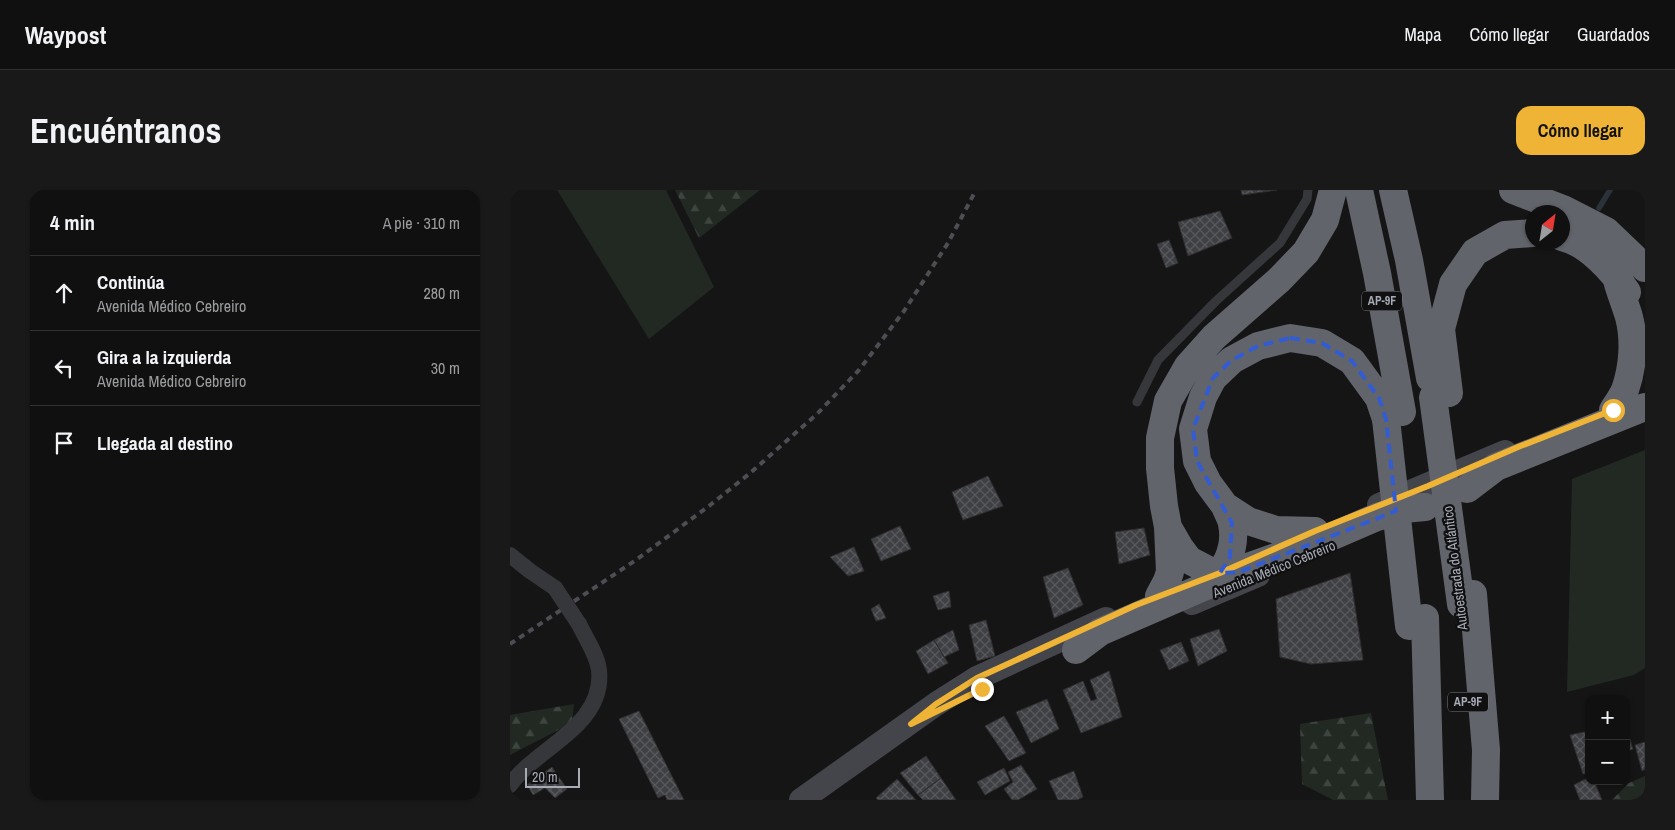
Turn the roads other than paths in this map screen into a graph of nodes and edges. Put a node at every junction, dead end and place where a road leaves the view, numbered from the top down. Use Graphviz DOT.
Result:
graph roads {
  1 [pos="1308,190"];
  2 [pos="1333,190"];
  3 [pos="1360,190"];
  4 [pos="1393,190"];
  5 [pos="1513,190"];
  6 [pos="1525,234"];
  7 [pos="1570,239"];
  8 [pos="1645,268"];
  9 [pos="1616,276"];
  10 [pos="1645,327"];
  11 [pos="1441,395"];
  12 [pos="1137,402"];
  13 [pos="1613,410"];
  14 [pos="1644,411"];
  15 [pos="1394,415"];
  16 [pos="1467,489"];
  17 [pos="1225,506"];
  18 [pos="1425,507"];
  19 [pos="1168,527"];
  20 [pos="1315,531"];
  21 [pos="510,555"];
  22 [pos="1220,573"];
  23 [pos="1159,596"];
  24 [pos="1467,599"];
  25 [pos="1417,622"];
  26 [pos="1076,650"];
  27 [pos="911,724"];
  28 [pos="510,785"];
  29 [pos="801,800"];
  30 [pos="1416,800"];
  31 [pos="1430,800"];
  32 [pos="1474,800"];
  33 [pos="1485,800"];
  1 -- 12 [label="lane"];
  2 -- 19 [label="highway"];
  3 -- 15 [label="highway, AP-9F"];
  4 -- 11 [label="highway, Autoestrada do Atlántico / AP-9F"];
  5 -- 8 [label="highway"];
  6 -- 11 [label="highway"];
  7 -- 9 [label="highway"];
  9 -- 10 [label="highway"];
  9 -- 13 [label="highway"];
  11 -- 24 [label="highway, Autoestrada do Atlántico / AP-9F, bridge"];
  13 -- 14 [label="main road, Avenida Médico Cebreiro"];
  13 -- 20 [label="main road, Avenida Médico Cebreiro"];
  14 -- 16 [label="highway"];
  15 -- 17 [label="highway"];
  15 -- 25 [label="highway, bridge"];
  16 -- 18 [label="main road, Avenida Médico Cebreiro"];
  17 -- 20 [label="highway"];
  17 -- 22 [label="highway"];
  18 -- 22 [label="highway"];
  18 -- 26 [label="main road, Avenida Médico Cebreiro"];
  19 -- 22 [label="highway"];
  19 -- 23 [label="highway"];
  20 -- 22 [label="main road, Avenida Médico Cebreiro"];
  21 -- 28 [label="street, bridge"];
  22 -- 23 [label="main road, Avenida Médico Cebreiro"];
  22 -- 26 [label="highway"];
  23 -- 27 [label="main road, Avenida Médico Cebreiro"];
  24 -- 32 [label="highway, Autoestrada do Atlántico / AP-9F"];
  24 -- 33 [label="highway"];
  25 -- 30 [label="highway"];
  25 -- 31 [label="highway, AP-9F"];
  26 -- 27 [label="main road, Avenida Médico Cebreiro"];
  27 -- 29 [label="main road, Avenida Médico Cebreiro"];
}
